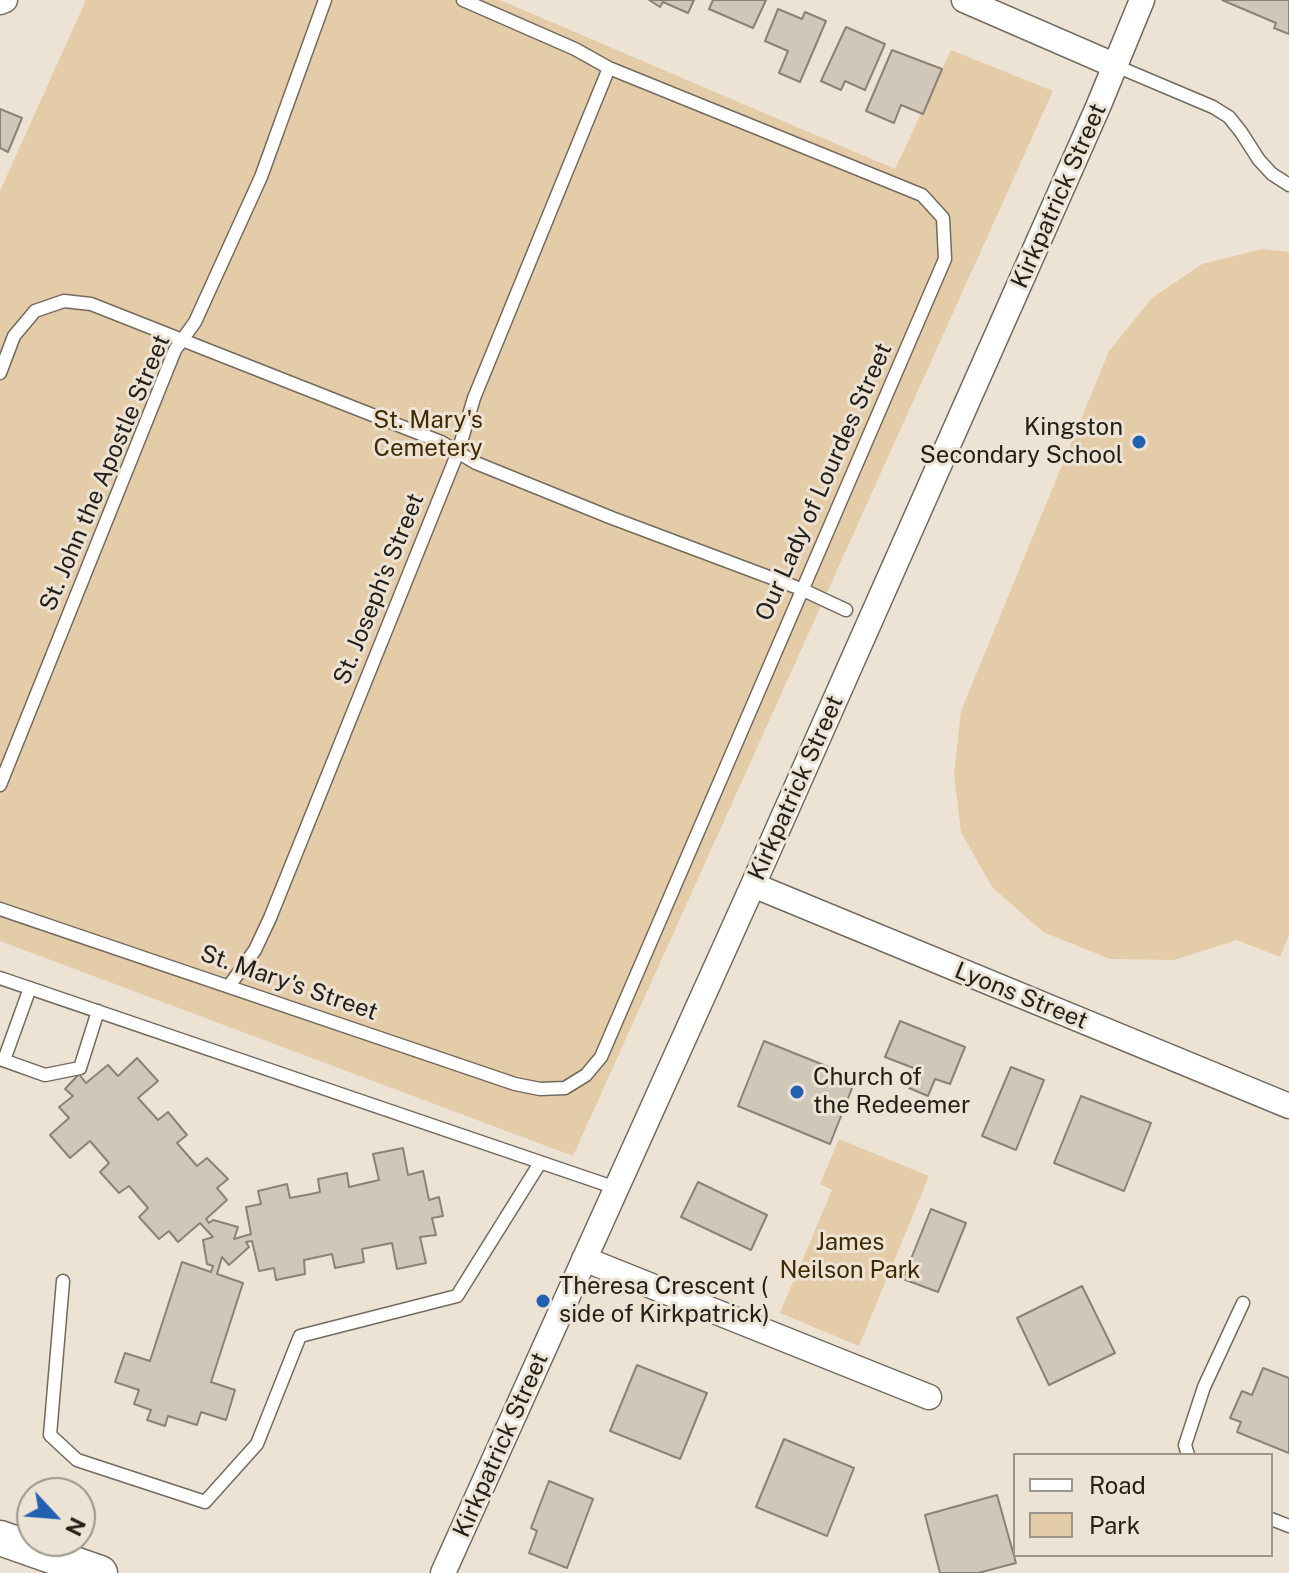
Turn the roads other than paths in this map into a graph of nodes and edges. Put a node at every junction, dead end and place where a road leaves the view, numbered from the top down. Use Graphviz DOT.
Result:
graph roads {
  1 [pos="325,0"];
  2 [pos="463,0"];
  3 [pos="964,0"];
  4 [pos="1142,0"];
  5 [pos="1116,66"];
  6 [pos="609,68"];
  7 [pos="1289,185"];
  8 [pos="183,339"];
  9 [pos="0,373"];
  10 [pos="458,452"];
  11 [pos="801,589"];
  12 [pos="846,610"];
  13 [pos="0,785"];
  14 [pos="753,885"];
  15 [pos="0,909"];
  16 [pos="0,978"];
  17 [pos="229,986"];
  18 [pos="30,988"];
  19 [pos="98,1011"];
  20 [pos="2,1060"];
  21 [pos="565,1088"];
  22 [pos="1289,1106"];
  23 [pos="540,1163"];
  24 [pos="616,1188"];
  25 [pos="584,1259"];
  26 [pos="63,1281"];
  27 [pos="1243,1303"];
  28 [pos="929,1397"];
  29 [pos="1187,1453"];
  30 [pos="0,1538"];
  31 [pos="100,1573"];
  32 [pos="443,1573"];
  1 -- 8 [label="lane, St. John the Apostle Street"];
  2 -- 6 [label="lane"];
  3 -- 5 [label="street"];
  4 -- 5 [label="street, Kirkpatrick Street"];
  5 -- 7 [label="lane"];
  5 -- 14 [label="street, Kirkpatrick Street"];
  6 -- 10 [label="lane, St. Joseph's Street"];
  6 -- 11 [label="lane, Our Lady of Lourdes Street"];
  8 -- 9 [label="lane"];
  8 -- 10 [label="lane"];
  8 -- 13 [label="lane, St. John the Apostle Street"];
  10 -- 11 [label="lane"];
  10 -- 17 [label="lane, St. Joseph's Street"];
  11 -- 12 [label="lane"];
  11 -- 21 [label="lane, Our Lady of Lourdes Street"];
  14 -- 22 [label="street, Lyons Street"];
  14 -- 24 [label="street, Kirkpatrick Street"];
  15 -- 17 [label="lane, St. Mary's Street"];
  16 -- 18 [label="lane"];
  17 -- 21 [label="lane, St. Mary's Street"];
  18 -- 19 [label="lane"];
  18 -- 20 [label="lane"];
  19 -- 20 [label="lane"];
  19 -- 23 [label="lane"];
  23 -- 24 [label="lane"];
  23 -- 26 [label="lane"];
  24 -- 25 [label="street, Kirkpatrick Street"];
  25 -- 28 [label="street"];
  25 -- 32 [label="street, Kirkpatrick Street"];
  27 -- 29 [label="lane"];
  30 -- 31 [label="main road"];
}
